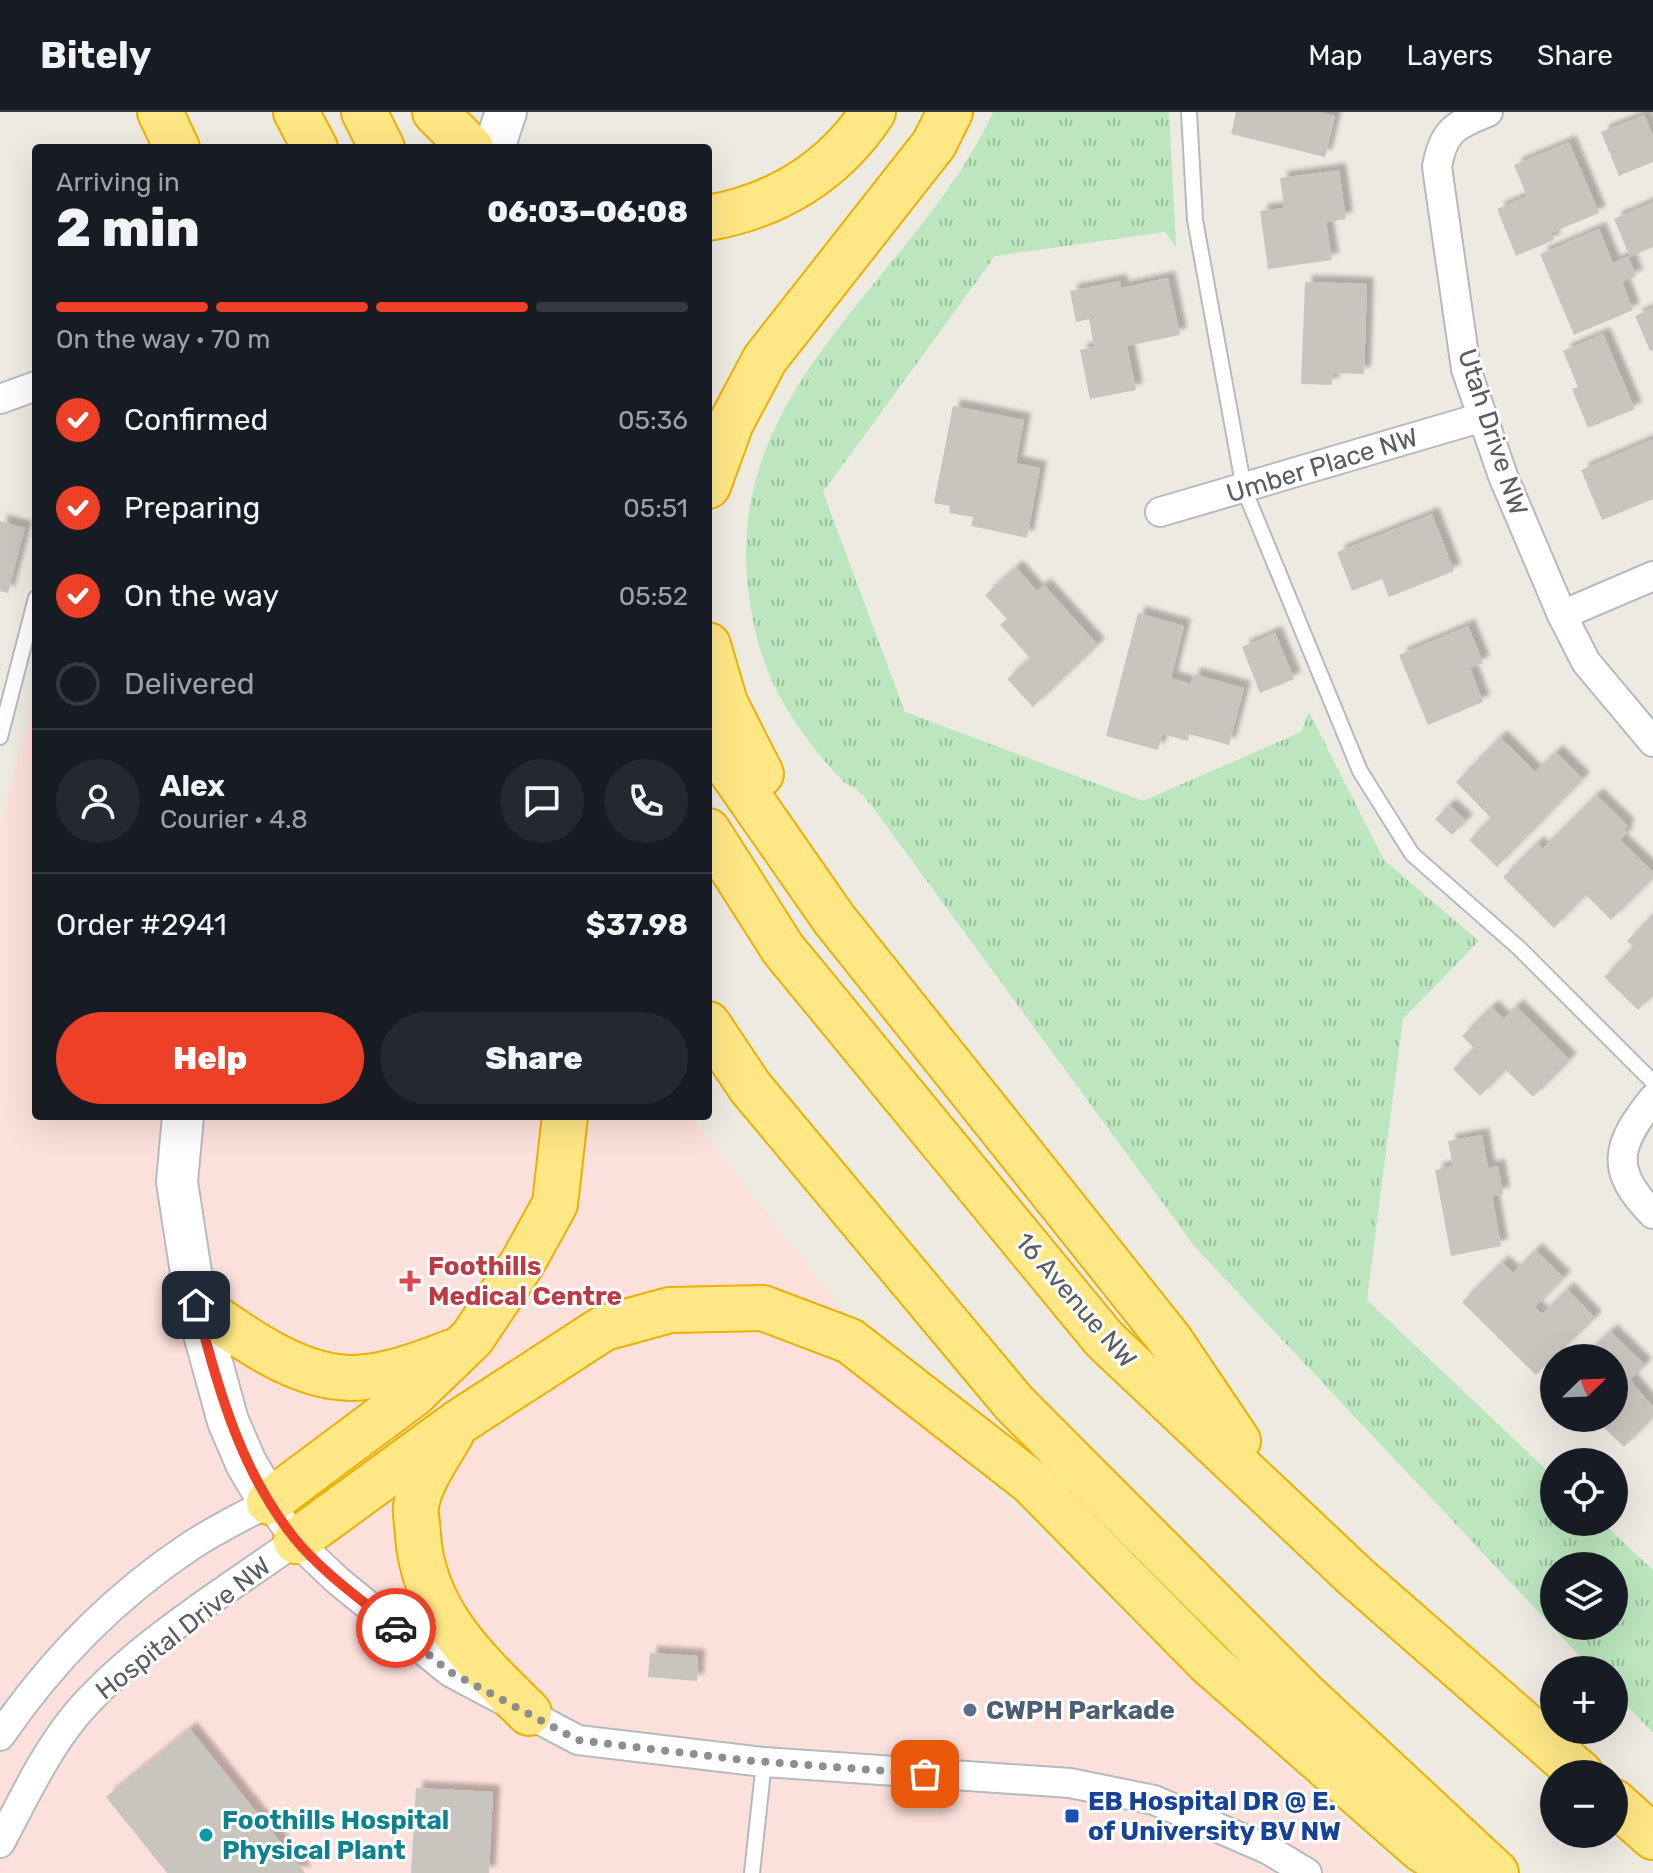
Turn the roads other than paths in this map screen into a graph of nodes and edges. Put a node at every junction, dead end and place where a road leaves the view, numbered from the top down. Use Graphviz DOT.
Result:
graph roads {
  1 [pos="160,112"];
  2 [pos="296,112"];
  3 [pos="364,112"];
  4 [pos="435,112"];
  5 [pos="506,112"];
  6 [pos="873,112"];
  7 [pos="950,112"];
  8 [pos="1189,112"];
  9 [pos="1488,112"];
  10 [pos="175,144"];
  11 [pos="313,144"];
  12 [pos="380,144"];
  13 [pos="467,144"];
  14 [pos="495,144"];
  15 [pos="712,217"];
  16 [pos="32,387"];
  17 [pos="0,399"];
  18 [pos="1483,417"];
  19 [pos="712,475"];
  20 [pos="1244,489"];
  21 [pos="1160,512"];
  22 [pos="1653,576"];
  23 [pos="32,613"];
  24 [pos="1562,615"];
  25 [pos="712,659"];
  26 [pos="0,737"];
  27 [pos="1653,742"];
  28 [pos="712,744"];
  29 [pos="712,837"];
  30 [pos="834,919"];
  31 [pos="712,1030"];
  32 [pos="1653,1082"];
  33 [pos="1653,1099"];
  34 [pos="183,1120"];
  35 [pos="565,1120"];
  36 [pos="1653,1214"];
  37 [pos="196,1305"];
  38 [pos="461,1348"];
  39 [pos="459,1422"];
  40 [pos="269,1502"];
  41 [pos="1279,1503"];
  42 [pos="296,1541"];
  43 [pos="529,1713"];
  44 [pos="0,1736"];
  45 [pos="1565,1760"];
  46 [pos="764,1762"];
  47 [pos="1628,1815"];
  48 [pos="1653,1837"];
  49 [pos="0,1843"];
  50 [pos="752,1873"];
  51 [pos="1307,1873"];
  52 [pos="1458,1873"];
  53 [pos="1496,1873"];
  1 -- 10 [label="highway"];
  2 -- 11 [label="highway"];
  3 -- 12 [label="highway"];
  4 -- 13 [label="highway"];
  5 -- 14 [label="street"];
  6 -- 15 [label="highway"];
  7 -- 19 [label="highway"];
  8 -- 20 [label="lane"];
  9 -- 18 [label="street, Utah Drive NW"];
  16 -- 17 [label="street"];
  18 -- 20 [label="street, Umber Place NW"];
  18 -- 24 [label="street, Utah Drive NW"];
  20 -- 21 [label="street, Umber Place NW"];
  20 -- 32 [label="lane"];
  22 -- 24 [label="street"];
  23 -- 26 [label="lane"];
  24 -- 27 [label="street, Utah Drive NW"];
  25 -- 30 [label="highway"];
  28 -- 30 [label="highway"];
  29 -- 41 [label="highway, 16 Avenue NW"];
  30 -- 41 [label="highway"];
  31 -- 53 [label="highway"];
  33 -- 36 [label="street"];
  34 -- 37 [label="street"];
  35 -- 38 [label="highway"];
  37 -- 38 [label="highway"];
  37 -- 40 [label="street"];
  38 -- 40 [label="highway"];
  39 -- 42 [label="highway"];
  39 -- 43 [label="highway"];
  39 -- 52 [label="highway"];
  40 -- 42 [label="street, Hospital Drive NW"];
  40 -- 44 [label="street, Hospital Drive NW"];
  41 -- 45 [label="highway, 16 Avenue NW"];
  42 -- 43 [label="street, Hospital Drive NW"];
  42 -- 49 [label="street, Hospital Drive NW"];
  43 -- 46 [label="street, Hospital Drive NW"];
  46 -- 50 [label="lane"];
  46 -- 51 [label="street, Hospital Drive NW"];
  47 -- 48 [label="highway"];
}
